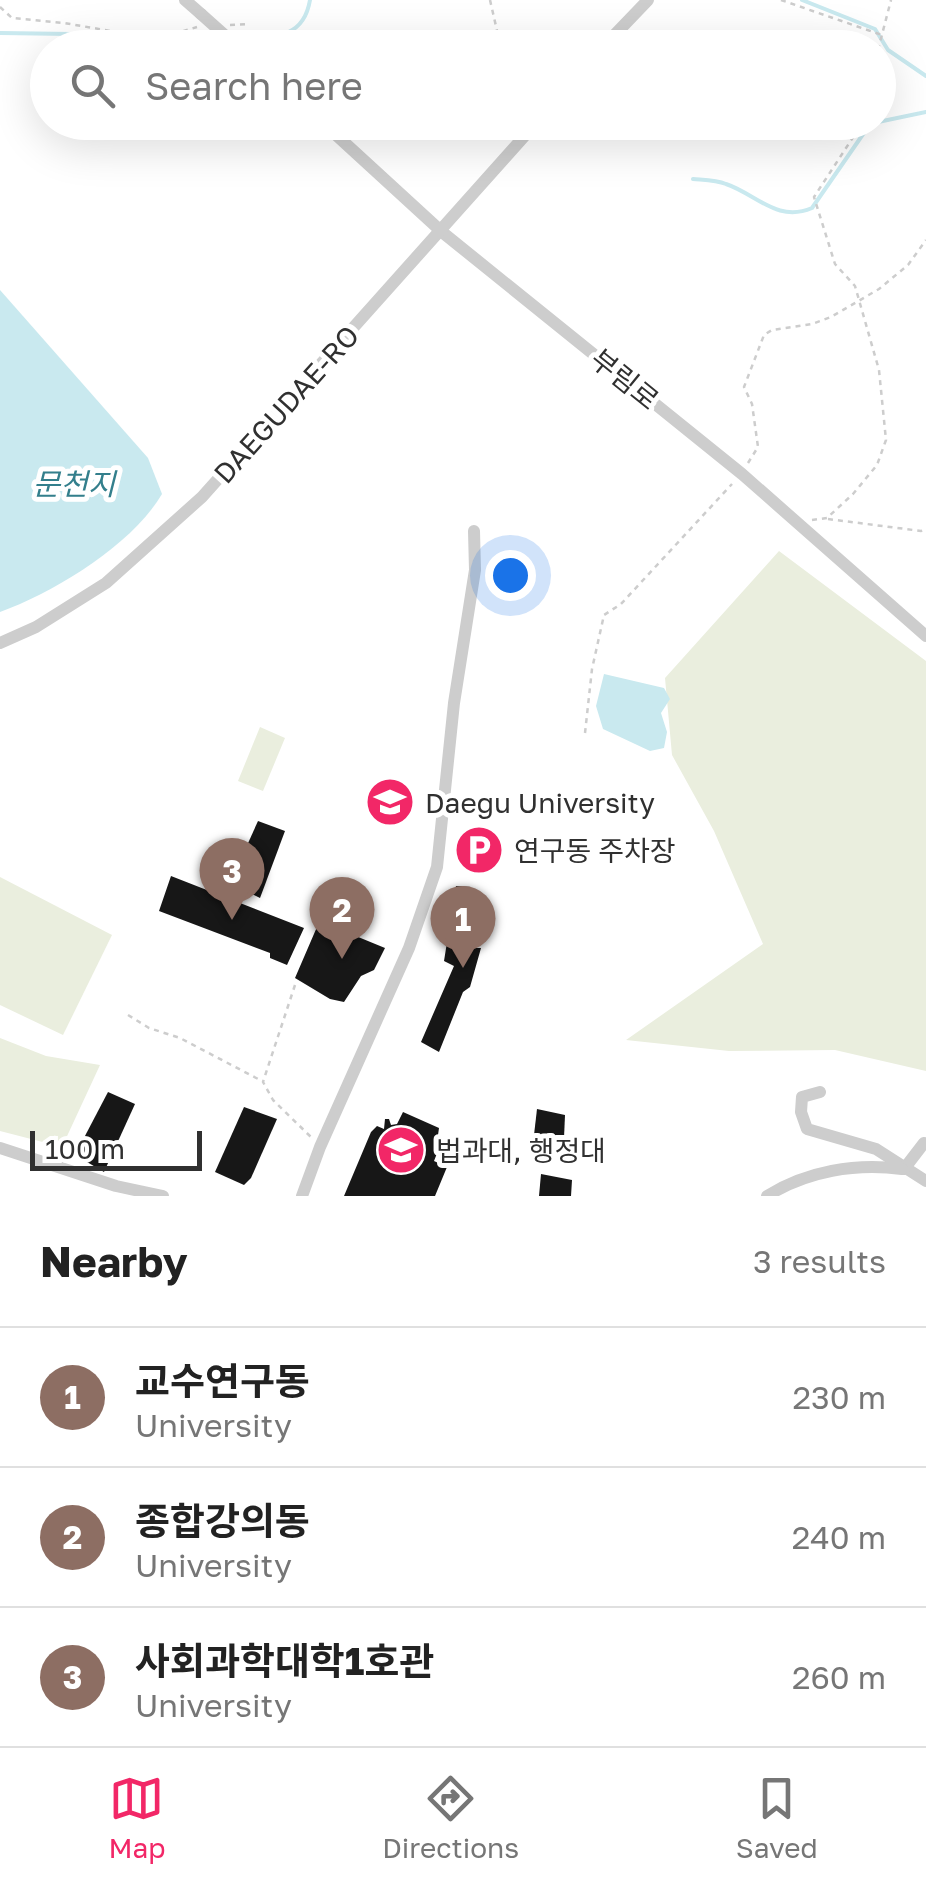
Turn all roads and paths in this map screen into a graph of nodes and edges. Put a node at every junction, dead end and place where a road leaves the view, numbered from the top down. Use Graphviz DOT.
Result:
graph roads {
  1 [pos="185,0"];
  2 [pos="490,0"];
  3 [pos="648,0"];
  4 [pos="781,0"];
  5 [pos="891,0"];
  6 [pos="0,7"];
  7 [pos="249,24"];
  8 [pos="230,25"];
  9 [pos="212,26"];
  10 [pos="105,30"];
  11 [pos="185,30"];
  12 [pos="219,30"];
  13 [pos="497,30"];
  14 [pos="619,30"];
  15 [pos="865,30"];
  16 [pos="884,30"];
  17 [pos="342,140"];
  18 [pos="521,140"];
  19 [pos="850,140"];
  20 [pos="442,232"];
  21 [pos="926,240"];
  22 [pos="858,299"];
  23 [pos="747,464"];
  24 [pos="733,482"];
  25 [pos="827,518"];
  26 [pos="795,521"];
  27 [pos="926,528"];
  28 [pos="474,530"];
  29 [pos="926,636"];
  30 [pos="0,643"];
  31 [pos="585,733"];
  32 [pos="295,985"];
  33 [pos="128,1015"];
  34 [pos="263,1082"];
  35 [pos="820,1092"];
  36 [pos="924,1143"];
  37 [pos="320,1147"];
  38 [pos="0,1148"];
  39 [pos="904,1169"];
  40 [pos="926,1181"];
  41 [pos="163,1196"];
  42 [pos="302,1196"];
  43 [pos="767,1196"];
  1 -- 12 [label="street, bridge"];
  2 -- 13 [label="path"];
  3 -- 14 [label="street"];
  4 -- 15 [label="path"];
  5 -- 16 [label="path"];
  6 -- 10 [label="path"];
  7 -- 8 [label="path"];
  9 -- 11 [label="path"];
  17 -- 20 [label="street, 부림로"];
  18 -- 20 [label="street, DAEGUDAE-RO"];
  19 -- 22 [label="path"];
  20 -- 26 [label="street, 부림로"];
  20 -- 30 [label="street, DAEGUDAE-RO"];
  21 -- 22 [label="path"];
  22 -- 23 [label="path"];
  22 -- 25 [label="path"];
  24 -- 31 [label="path"];
  25 -- 26 [label="path"];
  25 -- 27 [label="path"];
  26 -- 29 [label="street, 부림로"];
  28 -- 37 [label="street"];
  32 -- 34 [label="path"];
  33 -- 34 [label="path"];
  34 -- 37 [label="path"];
  35 -- 39 [label="street"];
  36 -- 39 [label="street"];
  37 -- 42 [label="street"];
  38 -- 41 [label="street"];
  39 -- 40 [label="street"];
  39 -- 43 [label="street"];
}
